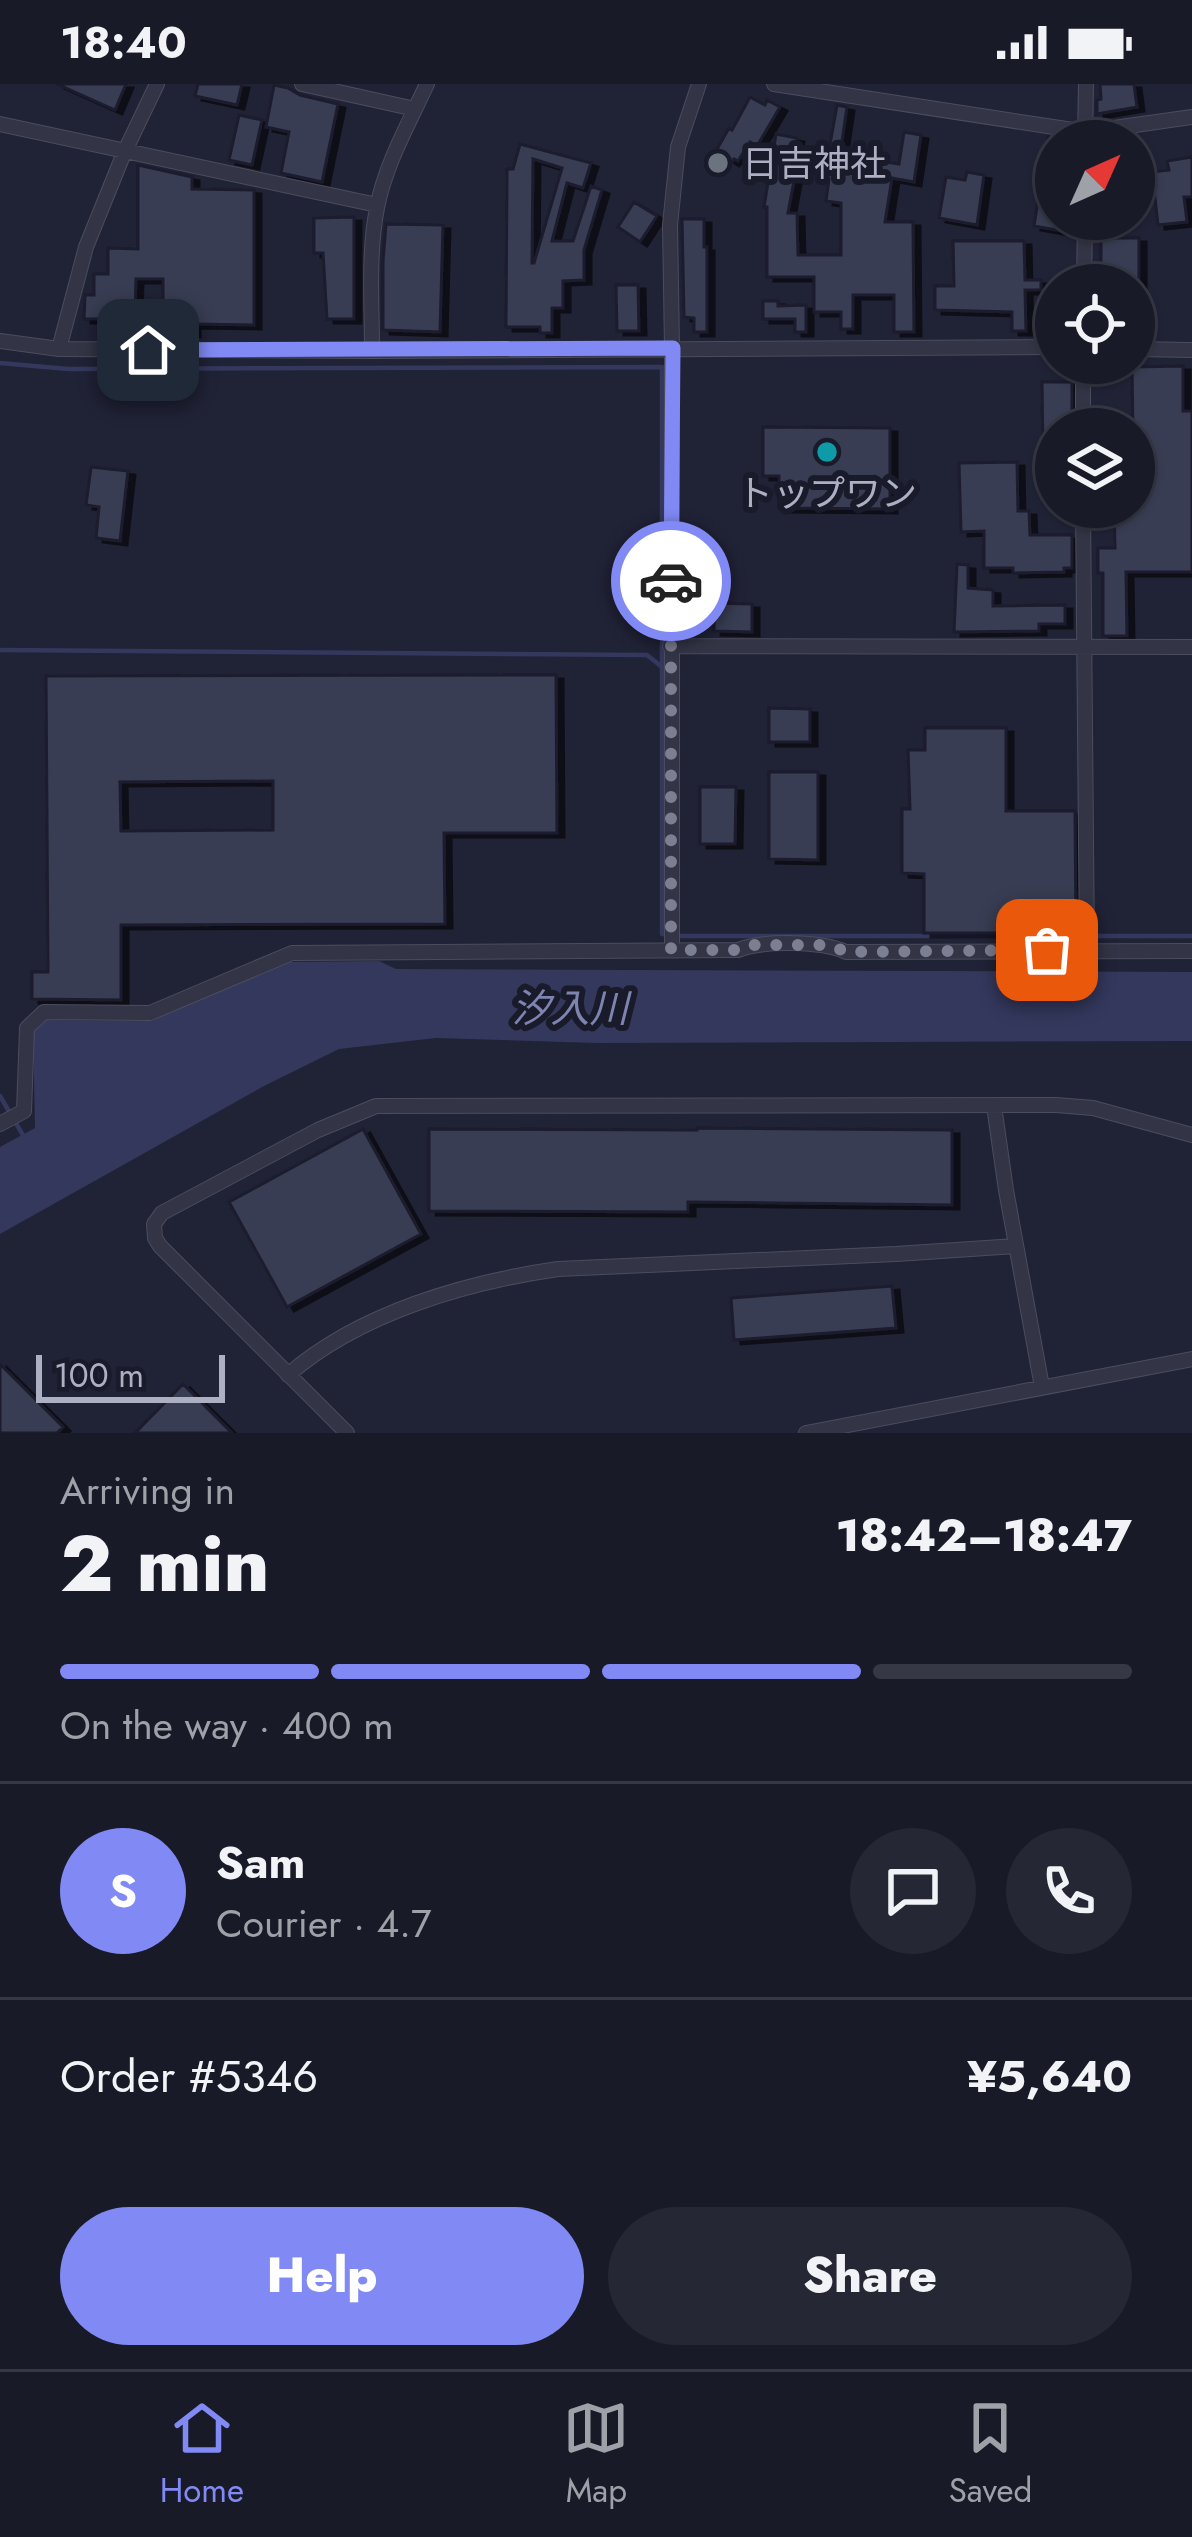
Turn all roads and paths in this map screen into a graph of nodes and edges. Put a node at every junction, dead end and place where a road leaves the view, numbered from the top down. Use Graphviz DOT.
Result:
graph roads {
  1 [pos="157,84"];
  2 [pos="302,84"];
  3 [pos="427,84"];
  4 [pos="699,84"];
  5 [pos="774,84"];
  6 [pos="1086,84"];
  7 [pos="796,86"];
  8 [pos="415,110"];
  9 [pos="1192,116"];
  10 [pos="1085,120"];
  11 [pos="1155,123"];
  12 [pos="0,124"];
  13 [pos="1035,127"];
  14 [pos="124,153"];
  15 [pos="377,206"];
  16 [pos="0,341"];
  17 [pos="1035,347"];
  18 [pos="673,348"];
  19 [pos="59,349"];
  20 [pos="1155,349"];
  21 [pos="1192,350"];
  22 [pos="372,351"];
  23 [pos="1083,528"];
  24 [pos="670,646"];
  25 [pos="1082,646"];
  26 [pos="1192,647"];
  27 [pos="671,950"];
  28 [pos="1087,950"];
  29 [pos="1192,951"];
  30 [pos="994,1106"];
  31 [pos="8,1120"];
  32 [pos="1192,1135"];
  33 [pos="1016,1246"];
  34 [pos="1192,1359"];
  35 [pos="288,1375"];
  36 [pos="1042,1387"];
  37 [pos="347,1433"];
  38 [pos="806,1433"];
  1 -- 14 [label="street"];
  2 -- 8 [label="street"];
  3 -- 8 [label="street"];
  4 -- 18 [label="street"];
  5 -- 7 [label="street"];
  6 -- 10 [label="street"];
  7 -- 13 [label="street"];
  8 -- 15 [label="street"];
  9 -- 11 [label="street"];
  12 -- 14 [label="street"];
  14 -- 15 [label="street"];
  14 -- 19 [label="street"];
  15 -- 22 [label="street"];
  16 -- 19 [label="street"];
  17 -- 18 [label="street"];
  18 -- 22 [label="street"];
  18 -- 24 [label="street"];
  19 -- 22 [label="street"];
  20 -- 21 [label="street"];
  23 -- 25 [label="street"];
  24 -- 25 [label="street"];
  24 -- 27 [label="street"];
  25 -- 26 [label="street"];
  25 -- 28 [label="street"];
  27 -- 28 [label="street"];
  27 -- 31 [label="street"];
  28 -- 29 [label="street"];
  30 -- 32 [label="street"];
  30 -- 33 [label="street"];
  30 -- 35 [label="street"];
  33 -- 35 [label="street"];
  33 -- 36 [label="street"];
  34 -- 36 [label="street"];
  35 -- 37 [label="street"];
  36 -- 38 [label="street"];
}
